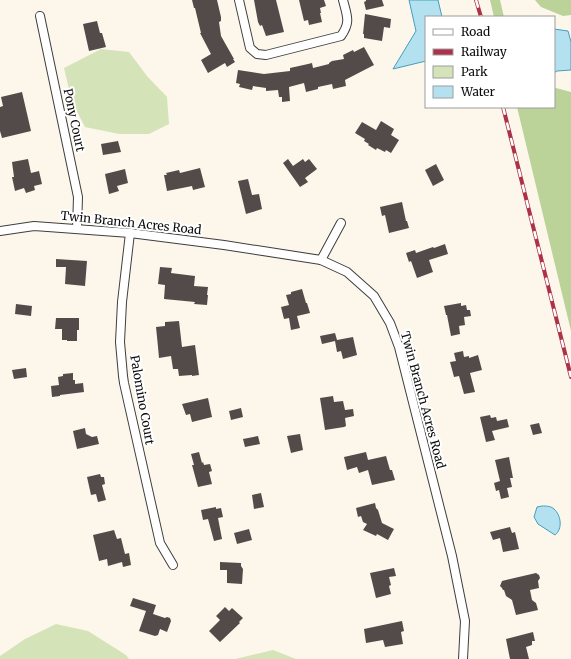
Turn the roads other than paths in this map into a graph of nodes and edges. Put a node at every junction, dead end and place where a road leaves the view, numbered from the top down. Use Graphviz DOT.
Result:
graph roads {
  1 [pos="239,0"];
  2 [pos="343,0"];
  3 [pos="40,16"];
  4 [pos="340,223"];
  5 [pos="77,229"];
  6 [pos="0,231"];
  7 [pos="130,233"];
  8 [pos="321,260"];
  9 [pos="173,566"];
  10 [pos="463,659"];
  1 -- 2 [label="street"];
  3 -- 5 [label="street, Pony Court"];
  4 -- 8 [label="street"];
  5 -- 6 [label="street, Twin Branch Acres Road"];
  5 -- 7 [label="street, Twin Branch Acres Road"];
  7 -- 8 [label="street, Twin Branch Acres Road"];
  7 -- 9 [label="street, Palomino Court"];
  8 -- 10 [label="street, Twin Branch Acres Road"];
}
